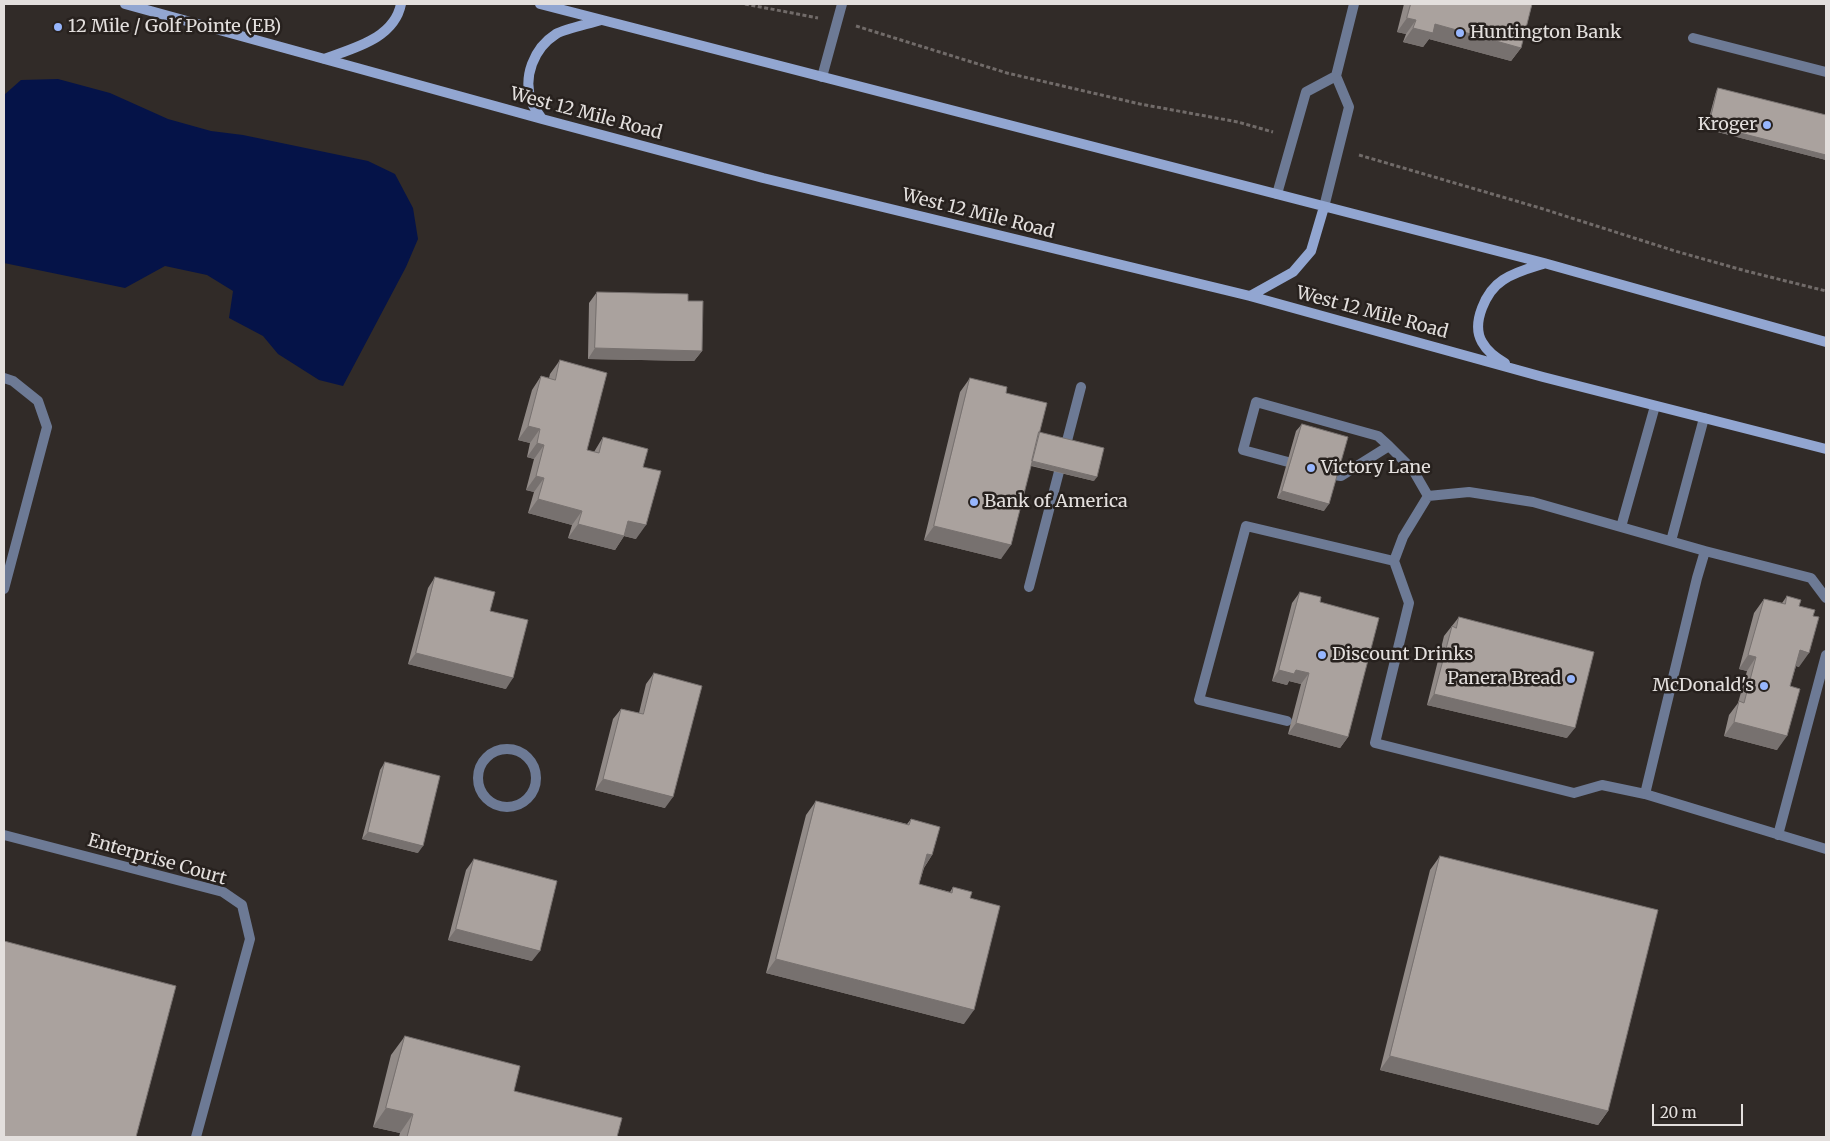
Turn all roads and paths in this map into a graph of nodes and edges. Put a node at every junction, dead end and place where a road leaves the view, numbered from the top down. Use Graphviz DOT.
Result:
graph roads {
  1 [pos="125,4"];
  2 [pos="401,4"];
  3 [pos="540,4"];
  4 [pos="842,4"];
  5 [pos="1354,4"];
  6 [pos="602,20"];
  7 [pos="1693,38"];
  8 [pos="324,59"];
  9 [pos="1826,72"];
  10 [pos="1336,76"];
  11 [pos="822,77"];
  12 [pos="542,119"];
  13 [pos="1277,194"];
  14 [pos="1324,207"];
  15 [pos="1544,263"];
  16 [pos="1250,296"];
  17 [pos="1826,342"];
  18 [pos="1516,370"];
  19 [pos="4,378"];
  20 [pos="1081,387"];
  21 [pos="1655,406"];
  22 [pos="1704,418"];
  23 [pos="1389,446"];
  24 [pos="1826,449"];
  25 [pos="1288,462"];
  26 [pos="1334,474"];
  27 [pos="1428,496"];
  28 [pos="1621,526"];
  29 [pos="1671,541"];
  30 [pos="1705,551"];
  31 [pos="1394,561"];
  32 [pos="1029,587"];
  33 [pos="4,589"];
  34 [pos="1826,598"];
  35 [pos="1826,655"];
  36 [pos="1287,721"];
  37 [pos="481,791"];
  38 [pos="1645,794"];
  39 [pos="4,835"];
  40 [pos="1778,835"];
  41 [pos="1826,849"];
  42 [pos="196,1137"];
  1 -- 8 [label="main road, West 12 Mile Road"];
  2 -- 8 [label="main road"];
  3 -- 6 [label="main road"];
  4 -- 11 [label="street"];
  5 -- 10 [label="street"];
  6 -- 11 [label="main road"];
  6 -- 12 [label="main road"];
  7 -- 9 [label="street"];
  8 -- 12 [label="main road, West 12 Mile Road"];
  10 -- 13 [label="street"];
  10 -- 14 [label="street"];
  11 -- 13 [label="main road"];
  12 -- 16 [label="main road, West 12 Mile Road"];
  13 -- 14 [label="main road"];
  14 -- 15 [label="main road"];
  14 -- 16 [label="main road"];
  15 -- 17 [label="main road"];
  15 -- 18 [label="main road"];
  16 -- 18 [label="main road, West 12 Mile Road"];
  18 -- 21 [label="main road, West 12 Mile Road"];
  19 -- 33 [label="street"];
  20 -- 32 [label="street"];
  21 -- 22 [label="main road, West 12 Mile Road"];
  21 -- 28 [label="street"];
  22 -- 24 [label="main road, West 12 Mile Road"];
  22 -- 29 [label="street"];
  23 -- 25 [label="street"];
  23 -- 26 [label="street"];
  23 -- 27 [label="street"];
  27 -- 28 [label="street"];
  27 -- 31 [label="street"];
  28 -- 29 [label="street"];
  29 -- 30 [label="street"];
  30 -- 34 [label="street"];
  30 -- 38 [label="street"];
  31 -- 36 [label="street"];
  31 -- 38 [label="street"];
  35 -- 40 [label="street"];
  37 -- 37 [label="street"];
  38 -- 40 [label="street"];
  39 -- 42 [label="street, Enterprise Court"];
  40 -- 41 [label="street"];
}
